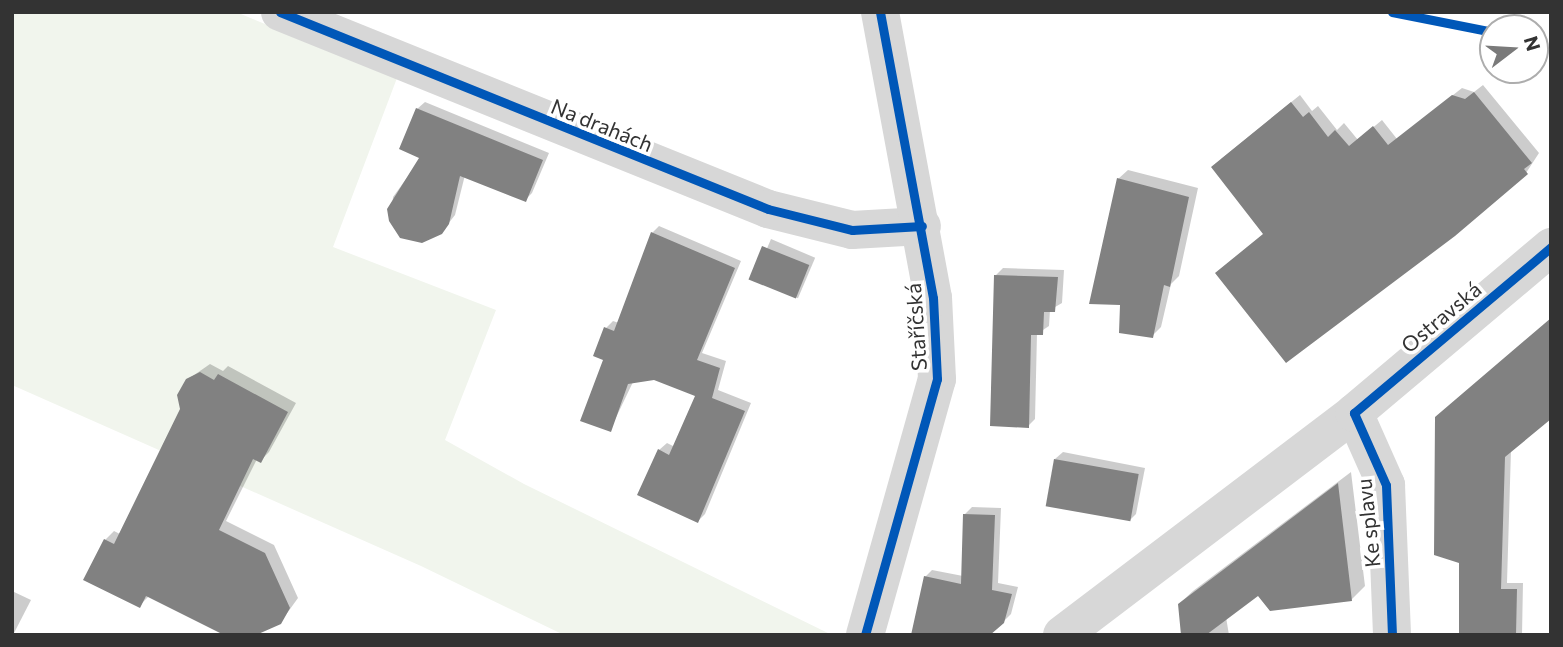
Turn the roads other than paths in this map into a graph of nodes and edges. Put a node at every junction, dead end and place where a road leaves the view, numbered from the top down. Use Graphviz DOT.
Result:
graph roads {
  1 [pos="280,12"];
  2 [pos="880,12"];
  3 [pos="922,226"];
  4 [pos="1551,247"];
  5 [pos="1354,413"];
  6 [pos="865,635"];
  7 [pos="1062,635"];
  8 [pos="1392,635"];
  1 -- 3 [label="street, Na drahách"];
  2 -- 3 [label="street, Staříčská"];
  3 -- 6 [label="street, Staříčská"];
  4 -- 5 [label="street, Ostravská"];
  5 -- 7 [label="street, Ostravská"];
  5 -- 8 [label="street, Ke splavu"];
}
